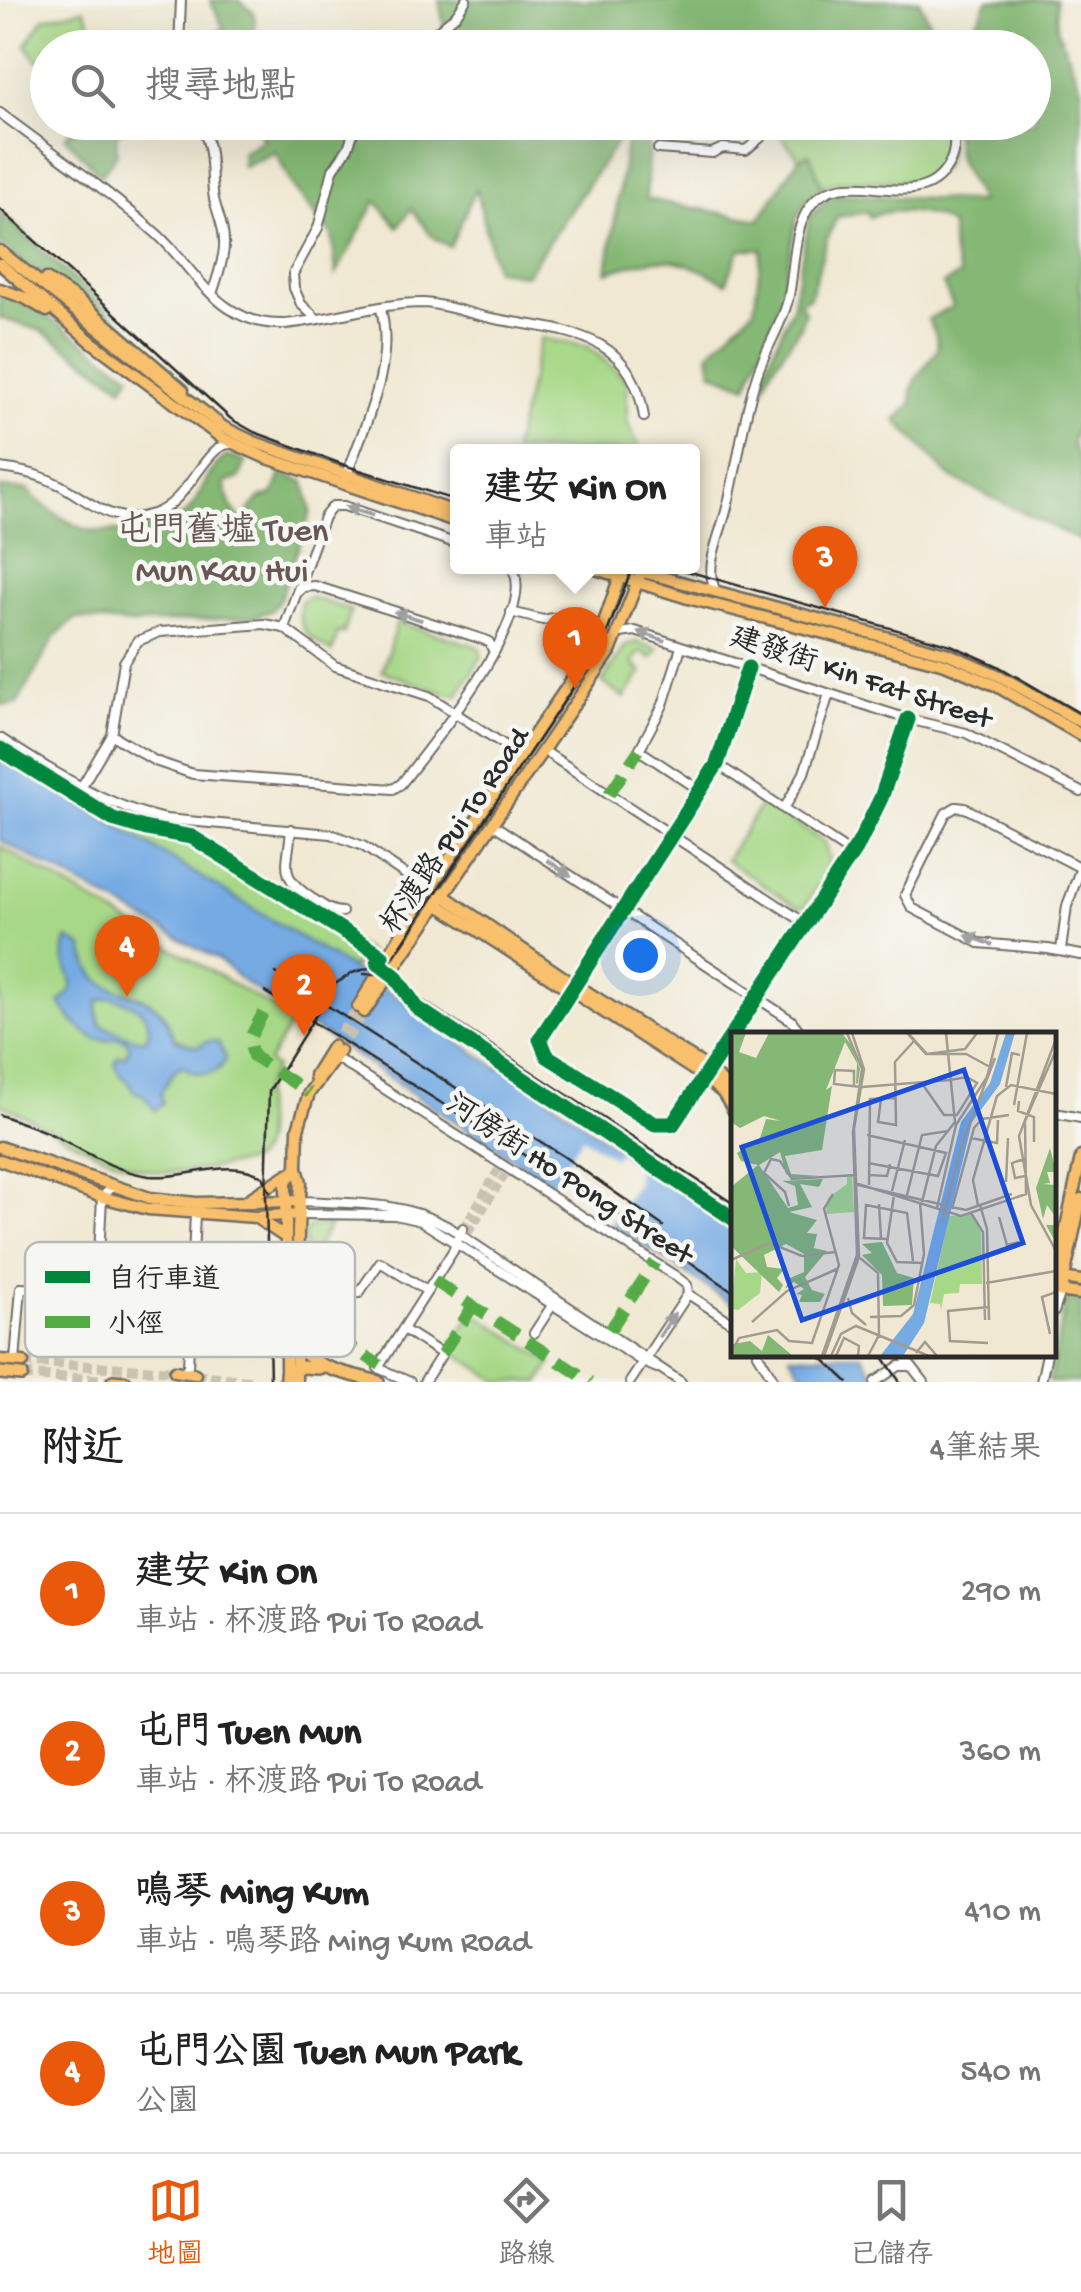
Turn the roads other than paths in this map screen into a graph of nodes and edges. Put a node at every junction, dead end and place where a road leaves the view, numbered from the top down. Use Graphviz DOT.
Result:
graph roads {
  1 [pos="180,0"];
  2 [pos="466,0"];
  3 [pos="179,30"];
  4 [pos="438,30"];
  5 [pos="0,113"];
  6 [pos="30,136"];
  7 [pos="35,140"];
  8 [pos="209,140"];
  9 [pos="351,140"];
  10 [pos="758,140"];
  11 [pos="954,140"];
  12 [pos="658,148"];
  13 [pos="0,251"];
  14 [pos="0,264"];
  15 [pos="46,279"];
  16 [pos="0,289"];
  17 [pos="212,294"];
  18 [pos="382,309"];
  19 [pos="316,320"];
  20 [pos="93,343"];
  21 [pos="644,416"];
  22 [pos="209,424"];
  23 [pos="233,445"];
  24 [pos="206,460"];
  25 [pos="0,468"];
  26 [pos="346,479"];
  27 [pos="450,511"];
  28 [pos="450,519"];
  29 [pos="450,541"];
  30 [pos="514,574"];
  31 [pos="620,574"];
  32 [pos="630,574"];
  33 [pos="710,574"];
  34 [pos="639,578"];
  35 [pos="691,587"];
  36 [pos="660,590"];
  37 [pos="296,594"];
  38 [pos="719,594"];
  39 [pos="630,604"];
  40 [pos="511,612"];
  41 [pos="553,618"];
  42 [pos="284,628"];
  43 [pos="620,633"];
  44 [pos="681,647"];
  45 [pos="494,652"];
  46 [pos="748,668"];
  47 [pos="830,694"];
  48 [pos="456,712"];
  49 [pos="908,719"];
  50 [pos="1081,722"];
  51 [pos="112,734"];
  52 [pos="1081,735"];
  53 [pos="0,738"];
  54 [pos="544,750"];
  55 [pos="520,755"];
  56 [pos="717,764"];
  57 [pos="83,784"];
  58 [pos="701,792"];
  59 [pos="1081,792"];
  60 [pos="784,809"];
  61 [pos="494,824"];
  62 [pos="291,829"];
  63 [pos="670,836"];
  64 [pos="852,854"];
  65 [pos="1081,868"];
  66 [pos="428,891"];
  67 [pos="442,901"];
  68 [pos="624,910"];
  69 [pos="342,912"];
  70 [pos="804,924"];
  71 [pos="1060,950"];
  72 [pos="1081,955"];
  73 [pos="379,982"];
  74 [pos="574,988"];
  75 [pos="755,997"];
  76 [pos="361,1010"];
  77 [pos="732,1032"];
  78 [pos="800,1032"];
  79 [pos="731,1034"];
  80 [pos="334,1052"];
  81 [pos="706,1072"];
  82 [pos="731,1092"];
  83 [pos="731,1107"];
  84 [pos="1056,1113"];
  85 [pos="1081,1118"];
  86 [pos="0,1147"];
  87 [pos="1081,1156"];
  88 [pos="0,1160"];
  89 [pos="297,1168"];
  90 [pos="112,1187"];
  91 [pos="102,1197"];
  92 [pos="1081,1199"];
  93 [pos="246,1201"];
  94 [pos="286,1207"];
  95 [pos="300,1208"];
  96 [pos="194,1214"];
  97 [pos="255,1217"];
  98 [pos="285,1237"];
  99 [pos="461,1238"];
  100 [pos="100,1242"];
  101 [pos="194,1242"];
  102 [pos="286,1242"];
  103 [pos="295,1242"];
  104 [pos="1081,1281"];
  105 [pos="1057,1283"];
  106 [pos="25,1288"];
  107 [pos="427,1291"];
  108 [pos="359,1293"];
  109 [pos="688,1294"];
  110 [pos="1081,1294"];
  111 [pos="553,1304"];
  112 [pos="731,1322"];
  113 [pos="403,1329"];
  114 [pos="534,1333"];
  115 [pos="189,1357"];
  116 [pos="307,1357"];
  117 [pos="760,1357"];
  118 [pos="904,1357"];
  119 [pos="1046,1357"];
  120 [pos="0,1360"];
  121 [pos="644,1360"];
  122 [pos="20,1366"];
  123 [pos="910,1366"];
  124 [pos="333,1370"];
  125 [pos="179,1371"];
  126 [pos="0,1373"];
  127 [pos="195,1374"];
  128 [pos="291,1377"];
  129 [pos="877,1380"];
  130 [pos="112,1381"];
  131 [pos="126,1382"];
  132 [pos="378,1382"];
  133 [pos="410,1382"];
  134 [pos="424,1382"];
  135 [pos="630,1382"];
  136 [pos="682,1382"];
  137 [pos="775,1382"];
  138 [pos="924,1382"];
  139 [pos="1040,1382"];
  1 -- 3 [label="street"];
  2 -- 4 [label="street"];
  5 -- 6 [label="street"];
  7 -- 17 [label="street"];
  8 -- 17 [label="street"];
  9 -- 19 [label="street"];
  10 -- 12 [label="street"];
  11 -- 33 [label="street"];
  13 -- 22 [label="main road"];
  14 -- 20 [label="main road"];
  15 -- 22 [label="main road"];
  16 -- 20 [label="main road"];
  17 -- 19 [label="street"];
  18 -- 19 [label="street"];
  18 -- 21 [label="street"];
  18 -- 26 [label="street"];
  20 -- 22 [label="main road"];
  22 -- 23 [label="main road"];
  22 -- 24 [label="street"];
  22 -- 26 [label="main road"];
  23 -- 24 [label="street"];
  23 -- 26 [label="main road"];
  24 -- 25 [label="street"];
  26 -- 27 [label="main road"];
  26 -- 28 [label="main road"];
  29 -- 37 [label="street, one-way"];
  30 -- 40 [label="street"];
  31 -- 55 [label="main road, 杯渡路 Pui To Road"];
  32 -- 34 [label="main road"];
  33 -- 35 [label="street"];
  33 -- 38 [label="street"];
  34 -- 35 [label="main road"];
  34 -- 36 [label="main road"];
  34 -- 39 [label="main road, 杯渡路 Pui To Road"];
  35 -- 38 [label="main road"];
  36 -- 39 [label="main road"];
  36 -- 52 [label="main road"];
  37 -- 42 [label="street"];
  45 -- 37 [label="street, one-way"];
  38 -- 50 [label="main road"];
  39 -- 43 [label="main road, 杯渡路 Pui To Road"];
  40 -- 41 [label="street"];
  40 -- 45 [label="street"];
  42 -- 48 [label="street"];
  42 -- 51 [label="street"];
  44 -- 43 [label="street, 建發街 Kin Fat Street, one-way"];
  43 -- 54 [label="main road, 杯渡路 Pui To Road"];
  44 -- 46 [label="street, 建發街 Kin Fat Street"];
  44 -- 58 [label="street"];
  45 -- 48 [label="street"];
  46 -- 47 [label="street, 建發街 Kin Fat Street"];
  46 -- 56 [label="street"];
  47 -- 49 [label="street, 建發街 Kin Fat Street"];
  47 -- 60 [label="street"];
  48 -- 51 [label="street"];
  48 -- 55 [label="street"];
  49 -- 59 [label="street, 建發街 Kin Fat Street"];
  49 -- 64 [label="street"];
  51 -- 57 [label="street"];
  53 -- 57 [label="street"];
  54 -- 61 [label="main road, 杯渡路 Pui To Road"];
  54 -- 63 [label="street"];
  55 -- 66 [label="main road, 杯渡路 Pui To Road"];
  56 -- 58 [label="street"];
  56 -- 60 [label="street"];
  57 -- 62 [label="street"];
  58 -- 63 [label="street"];
  60 -- 64 [label="street"];
  61 -- 67 [label="main road, 杯渡路 Pui To Road"];
  61 -- 68 [label="street, one-way"];
  62 -- 66 [label="street"];
  62 -- 69 [label="street"];
  63 -- 68 [label="street"];
  63 -- 70 [label="street"];
  64 -- 70 [label="street"];
  65 -- 71 [label="street"];
  71 -- 65 [label="street, one-way"];
  66 -- 67 [label="main road"];
  66 -- 73 [label="main road, 杯渡路 Pui To Road"];
  67 -- 73 [label="main road, 杯渡路 Pui To Road"];
  67 -- 74 [label="main road"];
  68 -- 74 [label="street"];
  68 -- 75 [label="street"];
  70 -- 75 [label="street"];
  71 -- 72 [label="street"];
  73 -- 76 [label="main road, 杯渡路 Pui To Road"];
  74 -- 81 [label="main road"];
  74 -- 81 [label="street"];
  75 -- 77 [label="street"];
  75 -- 78 [label="street"];
  79 -- 81 [label="street"];
  80 -- 89 [label="main road"];
  80 -- 109 [label="street, 河傍街 Ho Pong Street"];
  81 -- 82 [label="main road"];
  81 -- 83 [label="main road"];
  84 -- 85 [label="street"];
  86 -- 90 [label="main road"];
  87 -- 105 [label="main road"];
  88 -- 91 [label="main road"];
  89 -- 93 [label="main road"];
  89 -- 94 [label="main road"];
  89 -- 95 [label="main road"];
  90 -- 91 [label="street"];
  90 -- 93 [label="main road"];
  91 -- 96 [label="main road"];
  91 -- 100 [label="street"];
  92 -- 105 [label="main road"];
  93 -- 94 [label="main road"];
  94 -- 95 [label="main road"];
  94 -- 97 [label="main road"];
  94 -- 98 [label="main road"];
  95 -- 99 [label="street"];
  95 -- 103 [label="main road"];
  96 -- 97 [label="main road"];
  96 -- 101 [label="street"];
  97 -- 98 [label="main road"];
  98 -- 102 [label="main road"];
  99 -- 107 [label="street"];
  99 -- 111 [label="street"];
  99 -- 121 [label="street"];
  104 -- 105 [label="main road"];
  105 -- 110 [label="main road"];
  106 -- 122 [label="street"];
  107 -- 108 [label="street"];
  107 -- 113 [label="street"];
  109 -- 112 [label="street"];
  121 -- 109 [label="street, 河傍街 Ho Pong Street, one-way"];
  111 -- 114 [label="street"];
  111 -- 121 [label="street"];
  113 -- 133 [label="street"];
  113 -- 134 [label="street"];
  115 -- 125 [label="street"];
  116 -- 124 [label="highway"];
  117 -- 137 [label="street"];
  118 -- 123 [label="street"];
  119 -- 139 [label="street"];
  120 -- 122 [label="main road"];
  121 -- 135 [label="street, 河傍街 Ho Pong Street"];
  121 -- 136 [label="street"];
  122 -- 126 [label="highway"];
  123 -- 129 [label="street"];
  123 -- 138 [label="street"];
  124 -- 128 [label="highway"];
  124 -- 132 [label="highway"];
  125 -- 127 [label="main road"];
  130 -- 131 [label="highway"];
}
